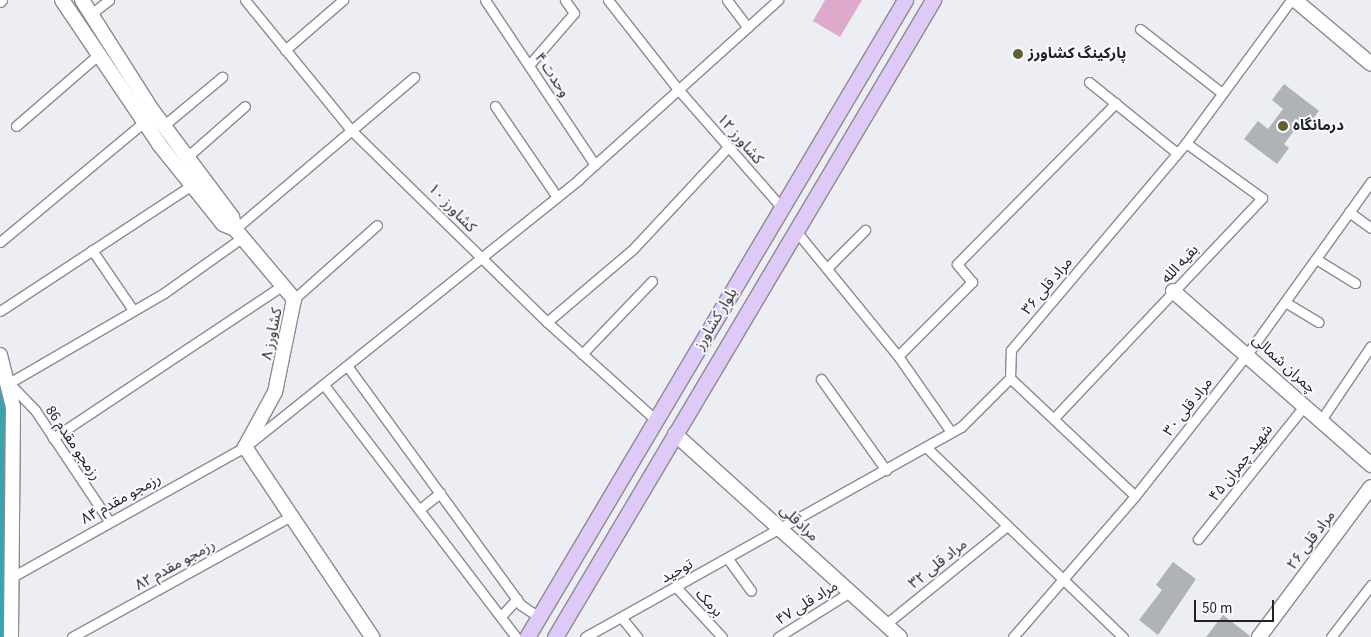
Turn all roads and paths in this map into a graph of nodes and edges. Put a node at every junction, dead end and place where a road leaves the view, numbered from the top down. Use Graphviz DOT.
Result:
graph roads {
  1 [pos="62,0"];
  2 [pos="82,0"];
  3 [pos="109,0"];
  4 [pos="245,0"];
  5 [pos="344,0"];
  6 [pos="485,0"];
  7 [pos="565,0"];
  8 [pos="608,0"];
  9 [pos="727,0"];
  10 [pos="778,0"];
  11 [pos="905,0"];
  12 [pos="933,0"];
  13 [pos="1291,0"];
  14 [pos="1295,0"];
  15 [pos="91,14"];
  16 [pos="747,27"];
  17 [pos="1140,29"];
  18 [pos="285,50"];
  19 [pos="99,54"];
  20 [pos="1371,64"];
  21 [pos="529,65"];
  22 [pos="222,76"];
  23 [pos="414,77"];
  24 [pos="1089,82"];
  25 [pos="677,88"];
  26 [pos="1222,93"];
  27 [pos="1116,103"];
  28 [pos="245,106"];
  29 [pos="496,106"];
  30 [pos="144,122"];
  31 [pos="16,126"];
  32 [pos="163,126"];
  33 [pos="352,130"];
  34 [pos="1186,143"];
  35 [pos="728,147"];
  36 [pos="1177,153"];
  37 [pos="187,157"];
  38 [pos="595,165"];
  39 [pos="197,182"];
  40 [pos="1371,182"];
  41 [pos="557,197"];
  42 [pos="782,208"];
  43 [pos="1349,212"];
  44 [pos="377,226"];
  45 [pos="1371,228"];
  46 [pos="865,230"];
  47 [pos="796,231"];
  48 [pos="239,233"];
  49 [pos="0,242"];
  50 [pos="92,250"];
  51 [pos="481,258"];
  52 [pos="1316,258"];
  53 [pos="827,268"];
  54 [pos="652,282"];
  55 [pos="1355,283"];
  56 [pos="282,286"];
  57 [pos="1173,291"];
  58 [pos="294,299"];
  59 [pos="1285,302"];
  60 [pos="133,310"];
  61 [pos="0,311"];
  62 [pos="717,317"];
  63 [pos="547,322"];
  64 [pos="1318,322"];
  65 [pos="737,329"];
  66 [pos="1371,346"];
  67 [pos="1248,353"];
  68 [pos="582,354"];
  69 [pos="0,355"];
  70 [pos="898,356"];
  71 [pos="348,367"];
  72 [pos="1010,378"];
  73 [pos="821,379"];
  74 [pos="9,383"];
  75 [pos="324,385"];
  76 [pos="1305,405"];
  77 [pos="1054,418"];
  78 [pos="656,420"];
  79 [pos="1321,420"];
  80 [pos="951,432"];
  81 [pos="675,434"];
  82 [pos="53,438"];
  83 [pos="245,447"];
  84 [pos="926,447"];
  85 [pos="1371,465"];
  86 [pos="886,470"];
  87 [pos="1371,486"];
  88 [pos="440,493"];
  89 [pos="1135,496"];
  90 [pos="420,509"];
  91 [pos="291,516"];
  92 [pos="109,521"];
  93 [pos="1007,526"];
  94 [pos="781,529"];
  95 [pos="1198,539"];
  96 [pos="728,559"];
  97 [pos="12,577"];
  98 [pos="1064,582"];
  99 [pos="1371,585"];
  100 [pos="676,587"];
  101 [pos="751,591"];
  102 [pos="850,592"];
  103 [pos="517,599"];
  104 [pos="502,615"];
  105 [pos="539,617"];
  106 [pos="622,617"];
  107 [pos="886,624"];
  108 [pos="12,637"];
  109 [pos="72,637"];
  110 [pos="372,637"];
  111 [pos="516,637"];
  112 [pos="527,637"];
  113 [pos="555,637"];
  114 [pos="585,637"];
  115 [pos="638,637"];
  116 [pos="722,637"];
  117 [pos="778,637"];
  118 [pos="900,637"];
  119 [pos="1013,637"];
  120 [pos="1123,637"];
  121 [pos="1259,637"];
  122 [pos="1331,637"];
  1 -- 19 [label="street"];
  2 -- 15 [label="street, کشاورز ۸"];
  3 -- 15 [label="street"];
  4 -- 18 [label="street, کشاورز ۱۰"];
  5 -- 18 [label="street"];
  6 -- 21 [label="street, وحدت ۴"];
  7 -- 21 [label="street"];
  8 -- 25 [label="street, کشاورز ۱۲"];
  9 -- 16 [label="street"];
  10 -- 16 [label="street, رزمجو مقدم ۸۴"];
  11 -- 42 [label="main road, بلوار کشاورز"];
  12 -- 47 [label="main road, بلوار کشاورز"];
  13 -- 26 [label="street, مراد قلی ۳۶"];
  14 -- 20 [label="street"];
  15 -- 32 [label="street, کشاورز ۸"];
  16 -- 25 [label="street, رزمجو مقدم ۸۴"];
  17 -- 26 [label="street"];
  18 -- 33 [label="street, کشاورز ۱۰"];
  19 -- 30 [label="street"];
  19 -- 31 [label="street"];
  21 -- 38 [label="street, وحدت ۴"];
  22 -- 32 [label="street"];
  23 -- 33 [label="street"];
  24 -- 27 [label="street"];
  25 -- 35 [label="street, کشاورز ۱۲"];
  25 -- 38 [label="street, رزمجو مقدم ۸۴"];
  26 -- 34 [label="street, مراد قلی ۳۶"];
  27 -- 36 [label="street"];
  27 -- 70 [label="street"];
  28 -- 37 [label="street"];
  29 -- 41 [label="street"];
  30 -- 39 [label="street"];
  30 -- 49 [label="street"];
  32 -- 37 [label="street, کشاورز ۸"];
  33 -- 48 [label="street"];
  33 -- 51 [label="street, کشاورز ۱۰"];
  34 -- 36 [label="street, مراد قلی ۳۶"];
  34 -- 57 [label="street, بقیه الله"];
  35 -- 42 [label="street, کشاورز ۱۲"];
  35 -- 63 [label="street"];
  36 -- 72 [label="street, مراد قلی ۳۶"];
  37 -- 39 [label="street, کشاورز ۸"];
  38 -- 41 [label="street, رزمجو مقدم ۸۴"];
  39 -- 48 [label="street, کشاورز ۸"];
  39 -- 50 [label="street"];
  40 -- 43 [label="street, مراد قلی ۳۰"];
  41 -- 51 [label="street, رزمجو مقدم ۸۴"];
  42 -- 62 [label="main road, بلوار کشاورز"];
  43 -- 45 [label="street"];
  43 -- 52 [label="street, مراد قلی ۳۰"];
  44 -- 58 [label="street"];
  46 -- 53 [label="street"];
  47 -- 53 [label="street"];
  47 -- 65 [label="main road, بلوار کشاورز"];
  48 -- 56 [label="street, کشاورز ۸"];
  48 -- 60 [label="street"];
  50 -- 60 [label="street"];
  50 -- 61 [label="street"];
  51 -- 63 [label="street, کشاورز ۱۰"];
  51 -- 71 [label="street, رزمجو مقدم ۸۴"];
  52 -- 55 [label="street"];
  52 -- 59 [label="street, مراد قلی ۳۰"];
  53 -- 70 [label="street"];
  54 -- 68 [label="street"];
  56 -- 58 [label="street, کشاورز ۸"];
  56 -- 82 [label="street"];
  57 -- 67 [label="street, چمران شمالی"];
  57 -- 77 [label="street, بقیه الله"];
  58 -- 83 [label="street, کشاورز ۸"];
  59 -- 64 [label="street"];
  59 -- 67 [label="street, مراد قلی ۳۰"];
  60 -- 74 [label="street"];
  62 -- 65 [label="main road"];
  62 -- 78 [label="main road, بلوار کشاورز"];
  63 -- 68 [label="street, کشاورز ۱۰"];
  65 -- 81 [label="main road, بلوار کشاورز"];
  66 -- 79 [label="street"];
  67 -- 76 [label="street, چمران شمالی"];
  67 -- 89 [label="street, مراد قلی ۳۰"];
  68 -- 78 [label="street, کشاورز ۱۰"];
  69 -- 74 [label="street"];
  70 -- 80 [label="street"];
  71 -- 75 [label="street, رزمجو مقدم ۸۴"];
  71 -- 88 [label="street"];
  72 -- 77 [label="street"];
  72 -- 80 [label="street"];
  73 -- 86 [label="street"];
  74 -- 82 [label="street, رزمجو مقدم 86"];
  74 -- 97 [label="street"];
  75 -- 83 [label="street, رزمجو مقدم ۸۴"];
  75 -- 90 [label="street"];
  76 -- 79 [label="street, چمران شمالی"];
  76 -- 95 [label="street, شهید چمران ۴۵"];
  77 -- 89 [label="street"];
  78 -- 105 [label="main road, بلوار کشاورز"];
  79 -- 85 [label="street, چمران شمالی"];
  80 -- 84 [label="street"];
  81 -- 94 [label="street, مرادقلی"];
  81 -- 113 [label="main road, بلوار کشاورز"];
  82 -- 92 [label="street, رزمجو مقدم 86"];
  83 -- 91 [label="street"];
  83 -- 92 [label="street, رزمجو مقدم ۸۴"];
  84 -- 86 [label="street"];
  84 -- 93 [label="street"];
  86 -- 94 [label="street"];
  87 -- 121 [label="street, مراد قلی ۲۶"];
  88 -- 90 [label="street"];
  88 -- 103 [label="street"];
  89 -- 98 [label="street, مراد قلی ۳۰"];
  90 -- 104 [label="street"];
  91 -- 109 [label="street, رزمجو مقدم ۸۲"];
  91 -- 110 [label="street"];
  92 -- 97 [label="street, رزمجو مقدم ۸۴"];
  93 -- 98 [label="street"];
  93 -- 107 [label="street, مراد قلی ۳۲"];
  94 -- 96 [label="street, توحید"];
  94 -- 102 [label="street, مرادقلی"];
  96 -- 100 [label="street, توحید"];
  96 -- 101 [label="street"];
  97 -- 108 [label="street"];
  98 -- 119 [label="street, مراد قلی ۳۰"];
  98 -- 120 [label="street"];
  99 -- 122 [label="street"];
  100 -- 106 [label="street, توحید"];
  100 -- 116 [label="street, برمک"];
  102 -- 107 [label="street, مرادقلی"];
  102 -- 117 [label="street, مراد قلی ۴۷"];
  103 -- 104 [label="street"];
  103 -- 105 [label="street"];
  104 -- 111 [label="street"];
  105 -- 112 [label="main road, بلوار کشاورز"];
  106 -- 114 [label="street, توحید"];
  106 -- 115 [label="street"];
  107 -- 118 [label="street, مرادقلی"];
}
